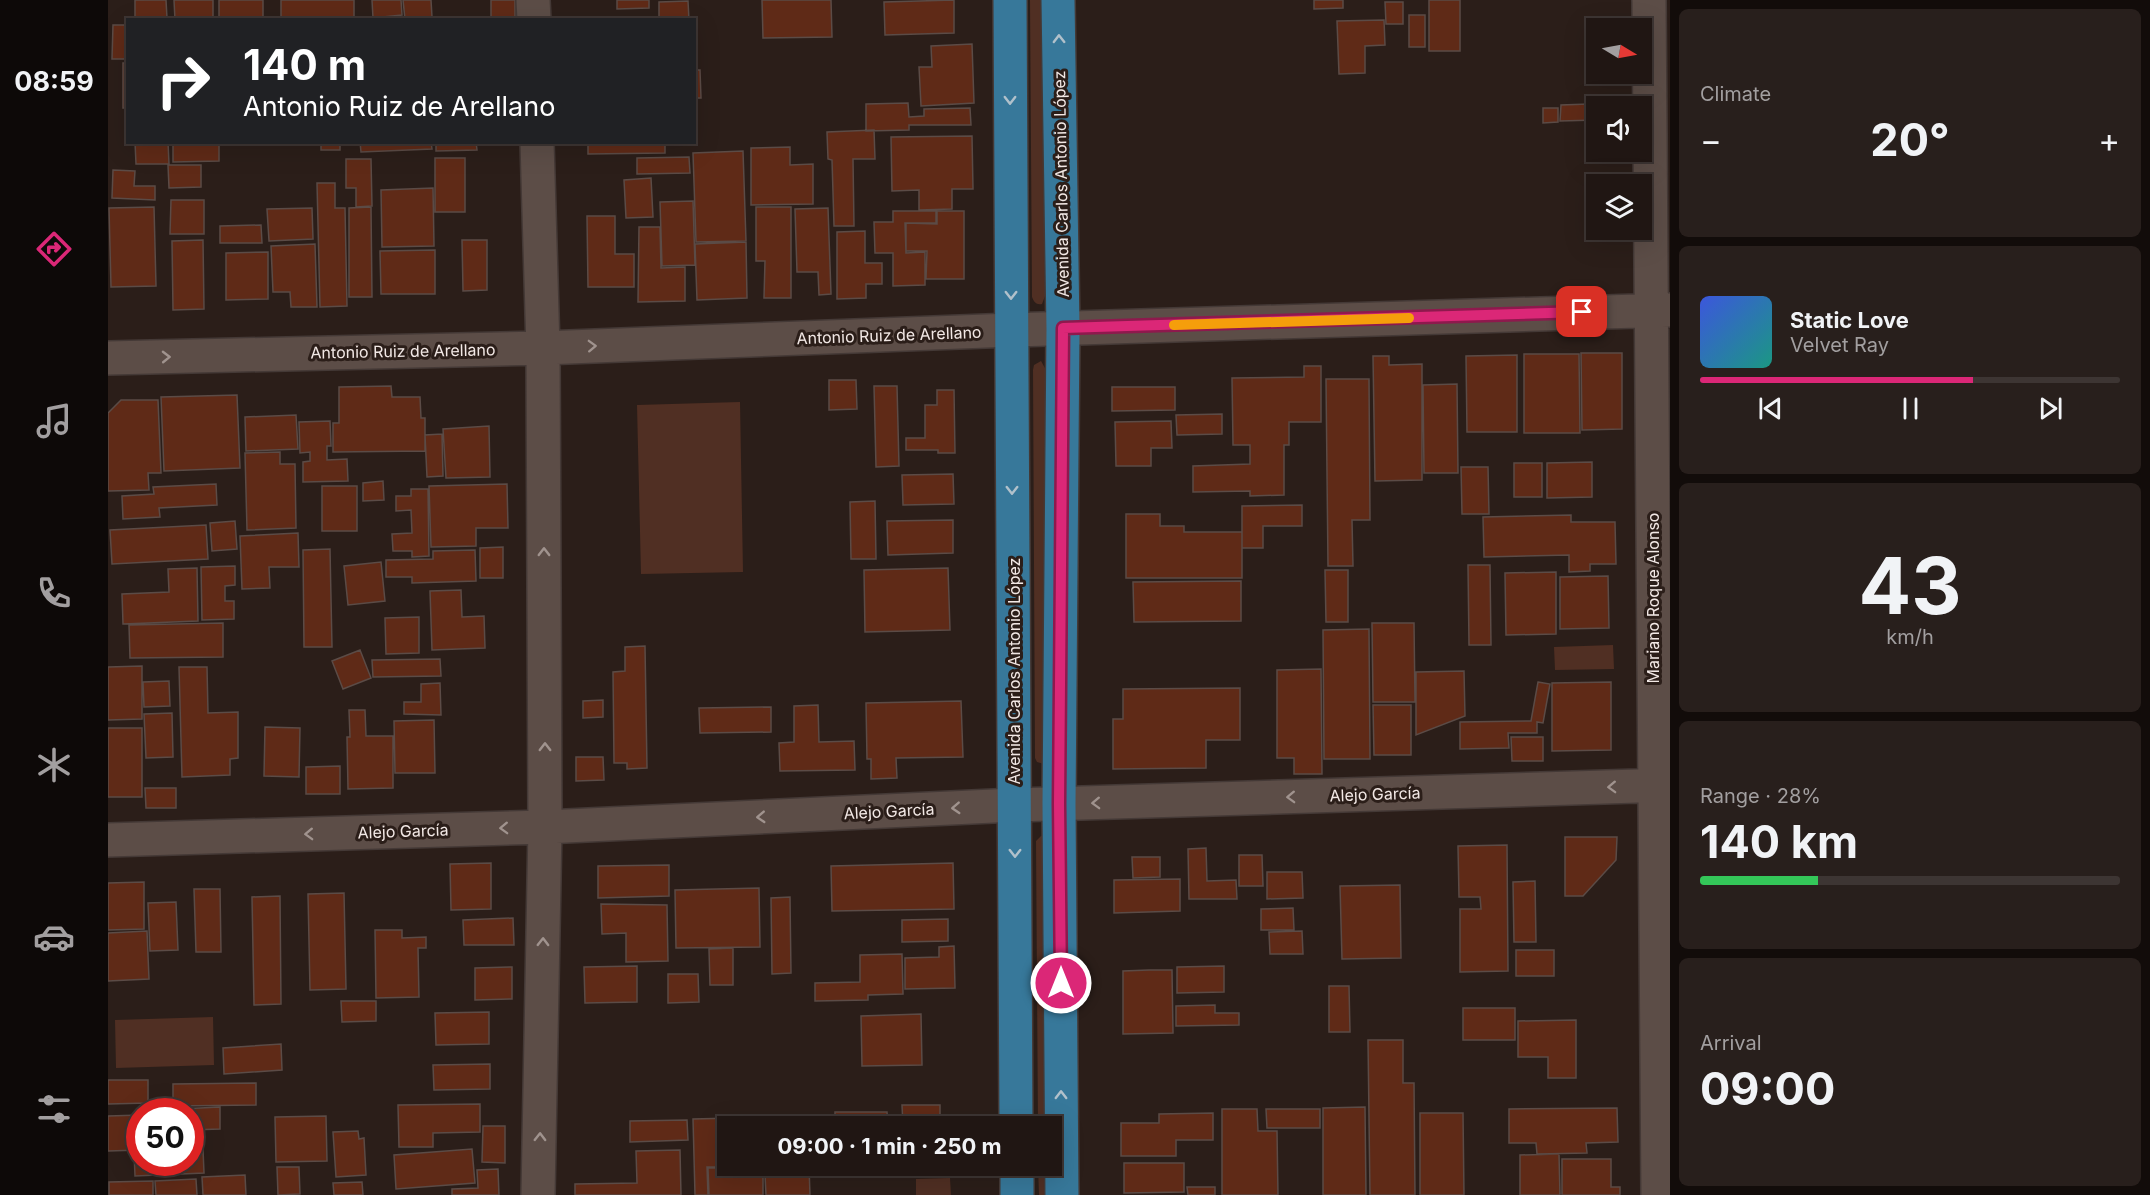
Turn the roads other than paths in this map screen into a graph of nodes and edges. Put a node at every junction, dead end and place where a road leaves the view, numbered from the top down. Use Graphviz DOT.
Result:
graph roads {
  1 [pos="533,0"];
  2 [pos="1010,0"];
  3 [pos="1058,0"];
  4 [pos="1649,0"];
  5 [pos="534,18"];
  6 [pos="537,144"];
  7 [pos="1661,310"];
  8 [pos="1063,328"];
  9 [pos="1012,330"];
  10 [pos="543,348"];
  11 [pos="108,358"];
  12 [pos="1662,785"];
  13 [pos="1059,804"];
  14 [pos="1015,805"];
  15 [pos="545,827"];
  16 [pos="108,840"];
  17 [pos="1016,1116"];
  18 [pos="1017,1176"];
  19 [pos="538,1195"];
  20 [pos="1017,1195"];
  21 [pos="1062,1195"];
  22 [pos="1658,1195"];
  1 -- 5 [label="street"];
  2 -- 9 [label="main road, Avenida Carlos Antonio López, one-way"];
  8 -- 3 [label="main road, Avenida Carlos Antonio López, one-way"];
  4 -- 7 [label="street, Mariano Roque Alonso"];
  6 -- 10 [label="street"];
  7 -- 8 [label="street, Antonio Ruiz de Arellano"];
  7 -- 12 [label="street, Mariano Roque Alonso"];
  8 -- 9 [label="street, Antonio Ruiz de Arellano"];
  8 -- 13 [label="main road, Avenida Carlos Antonio López"];
  10 -- 9 [label="street, Antonio Ruiz de Arellano, one-way"];
  9 -- 14 [label="main road, Avenida Carlos Antonio López, one-way"];
  11 -- 10 [label="street, Antonio Ruiz de Arellano, one-way"];
  15 -- 10 [label="street, one-way"];
  12 -- 13 [label="street, Alejo García, one-way"];
  12 -- 22 [label="street, Mariano Roque Alonso"];
  13 -- 14 [label="street, Alejo García"];
  21 -- 13 [label="main road, Avenida Carlos Antonio López, one-way"];
  14 -- 15 [label="street, Alejo García, one-way"];
  14 -- 17 [label="main road, Avenida Carlos Antonio López, one-way"];
  15 -- 16 [label="street, Alejo García, one-way"];
  19 -- 15 [label="street, one-way"];
  18 -- 20 [label="main road"];
}
